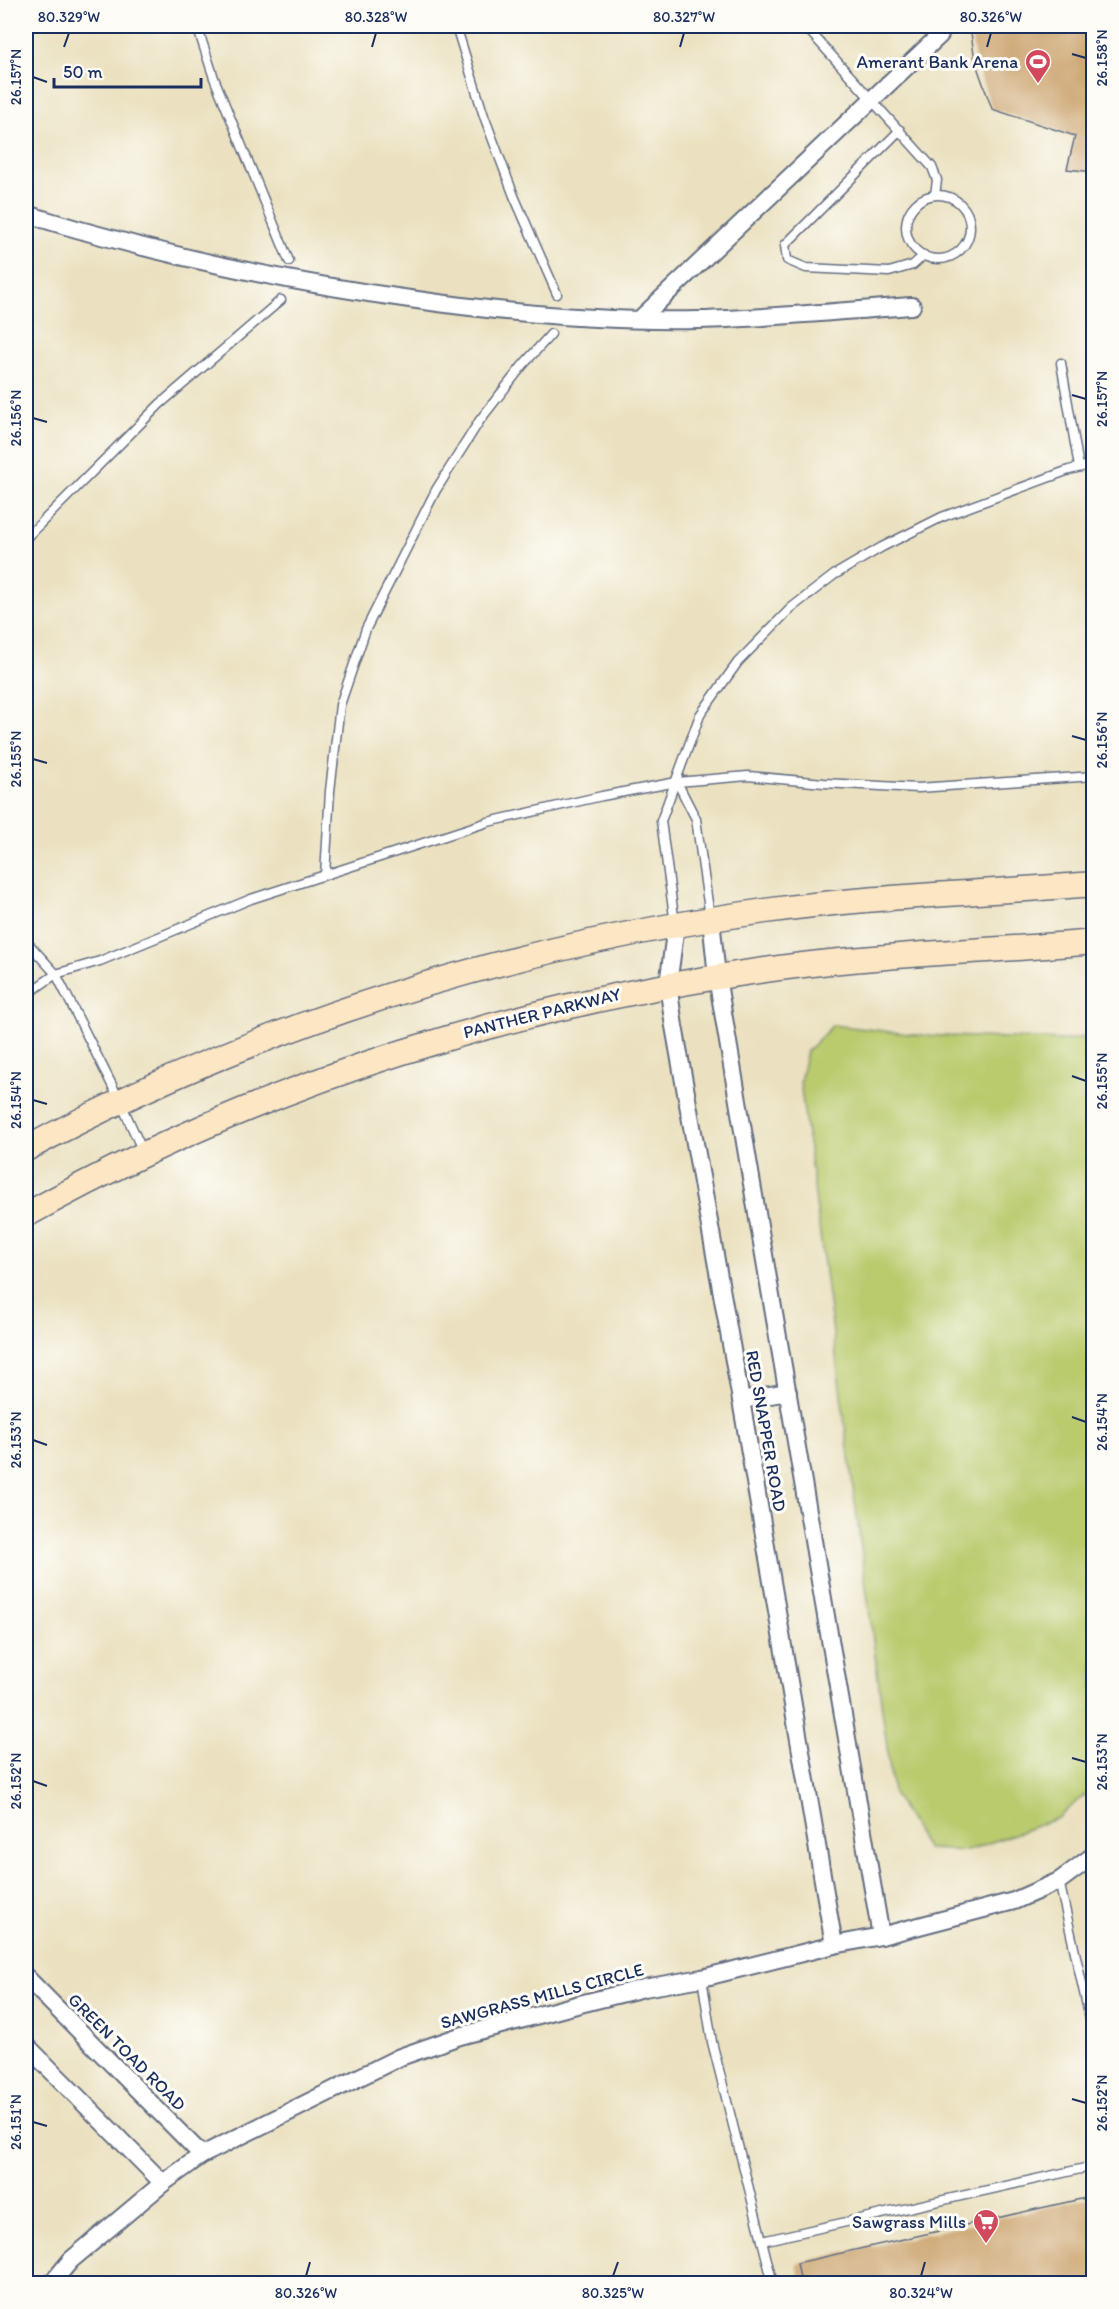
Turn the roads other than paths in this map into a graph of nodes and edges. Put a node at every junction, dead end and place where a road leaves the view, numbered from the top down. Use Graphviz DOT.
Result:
graph roads {
  1 [pos="197,26"];
  2 [pos="456,26"];
  3 [pos="805,26"];
  4 [pos="940,35"];
  5 [pos="872,99"];
  6 [pos="900,130"];
  7 [pos="935,195"];
  8 [pos="26,214"];
  9 [pos="924,255"];
  10 [pos="289,261"];
  11 [pos="557,294"];
  12 [pos="281,300"];
  13 [pos="912,306"];
  14 [pos="640,319"];
  15 [pos="551,334"];
  16 [pos="1061,363"];
  17 [pos="1094,464"];
  18 [pos="1078,467"];
  19 [pos="26,538"];
  20 [pos="1094,776"];
  21 [pos="676,782"];
  22 [pos="325,875"];
  23 [pos="1094,884"];
  24 [pos="711,919"];
  25 [pos="675,925"];
  26 [pos="26,941"];
  27 [pos="1094,942"];
  28 [pos="56,975"];
  29 [pos="717,977"];
  30 [pos="668,985"];
  31 [pos="26,995"];
  32 [pos="120,1101"];
  33 [pos="26,1149"];
  34 [pos="144,1154"];
  35 [pos="26,1215"];
  36 [pos="788,1392"];
  37 [pos="741,1400"];
  38 [pos="1094,1855"];
  39 [pos="1059,1881"];
  40 [pos="881,1935"];
  41 [pos="834,1945"];
  42 [pos="26,1977"];
  43 [pos="702,1978"];
  44 [pos="1094,2037"];
  45 [pos="26,2045"];
  46 [pos="202,2155"];
  47 [pos="1094,2166"];
  48 [pos="163,2182"];
  49 [pos="762,2241"];
  50 [pos="51,2283"];
  51 [pos="773,2283"];
  1 -- 10 [label="lane"];
  2 -- 11 [label="lane"];
  3 -- 5 [label="lane"];
  4 -- 5 [label="street"];
  5 -- 6 [label="lane"];
  5 -- 14 [label="street"];
  6 -- 7 [label="lane"];
  6 -- 9 [label="lane"];
  7 -- 9 [label="lane"];
  7 -- 9 [label="lane"];
  8 -- 14 [label="street"];
  12 -- 19 [label="lane"];
  13 -- 14 [label="street"];
  15 -- 22 [label="lane"];
  16 -- 18 [label="lane"];
  17 -- 18 [label="lane"];
  18 -- 21 [label="lane"];
  20 -- 21 [label="lane"];
  21 -- 22 [label="lane"];
  21 -- 24 [label="lane"];
  21 -- 25 [label="lane"];
  22 -- 28 [label="lane"];
  23 -- 24 [label="main road"];
  24 -- 25 [label="main road"];
  24 -- 29 [label="street, RED SNAPPER ROAD"];
  25 -- 30 [label="street, RED SNAPPER ROAD"];
  25 -- 32 [label="main road"];
  26 -- 28 [label="lane"];
  27 -- 29 [label="main road, PANTHER PARKWAY"];
  28 -- 31 [label="lane"];
  28 -- 32 [label="lane"];
  29 -- 30 [label="main road, PANTHER PARKWAY"];
  29 -- 36 [label="street, RED SNAPPER ROAD"];
  30 -- 34 [label="main road, PANTHER PARKWAY"];
  30 -- 37 [label="street, RED SNAPPER ROAD"];
  32 -- 33 [label="main road"];
  32 -- 34 [label="lane"];
  34 -- 35 [label="main road, PANTHER PARKWAY"];
  36 -- 37 [label="street"];
  36 -- 40 [label="street, RED SNAPPER ROAD"];
  37 -- 41 [label="street, RED SNAPPER ROAD"];
  38 -- 39 [label="street, SAWGRASS MILLS CIRCLE"];
  39 -- 40 [label="street, SAWGRASS MILLS CIRCLE"];
  39 -- 44 [label="lane"];
  40 -- 41 [label="street, SAWGRASS MILLS CIRCLE"];
  41 -- 43 [label="street, SAWGRASS MILLS CIRCLE"];
  42 -- 46 [label="street, GREEN TOAD ROAD"];
  43 -- 46 [label="street, SAWGRASS MILLS CIRCLE"];
  43 -- 49 [label="lane"];
  45 -- 48 [label="street"];
  46 -- 48 [label="street, SAWGRASS MILLS CIRCLE"];
  47 -- 49 [label="lane"];
  48 -- 50 [label="street, SAWGRASS MILLS CIRCLE"];
  49 -- 51 [label="lane"];
}
